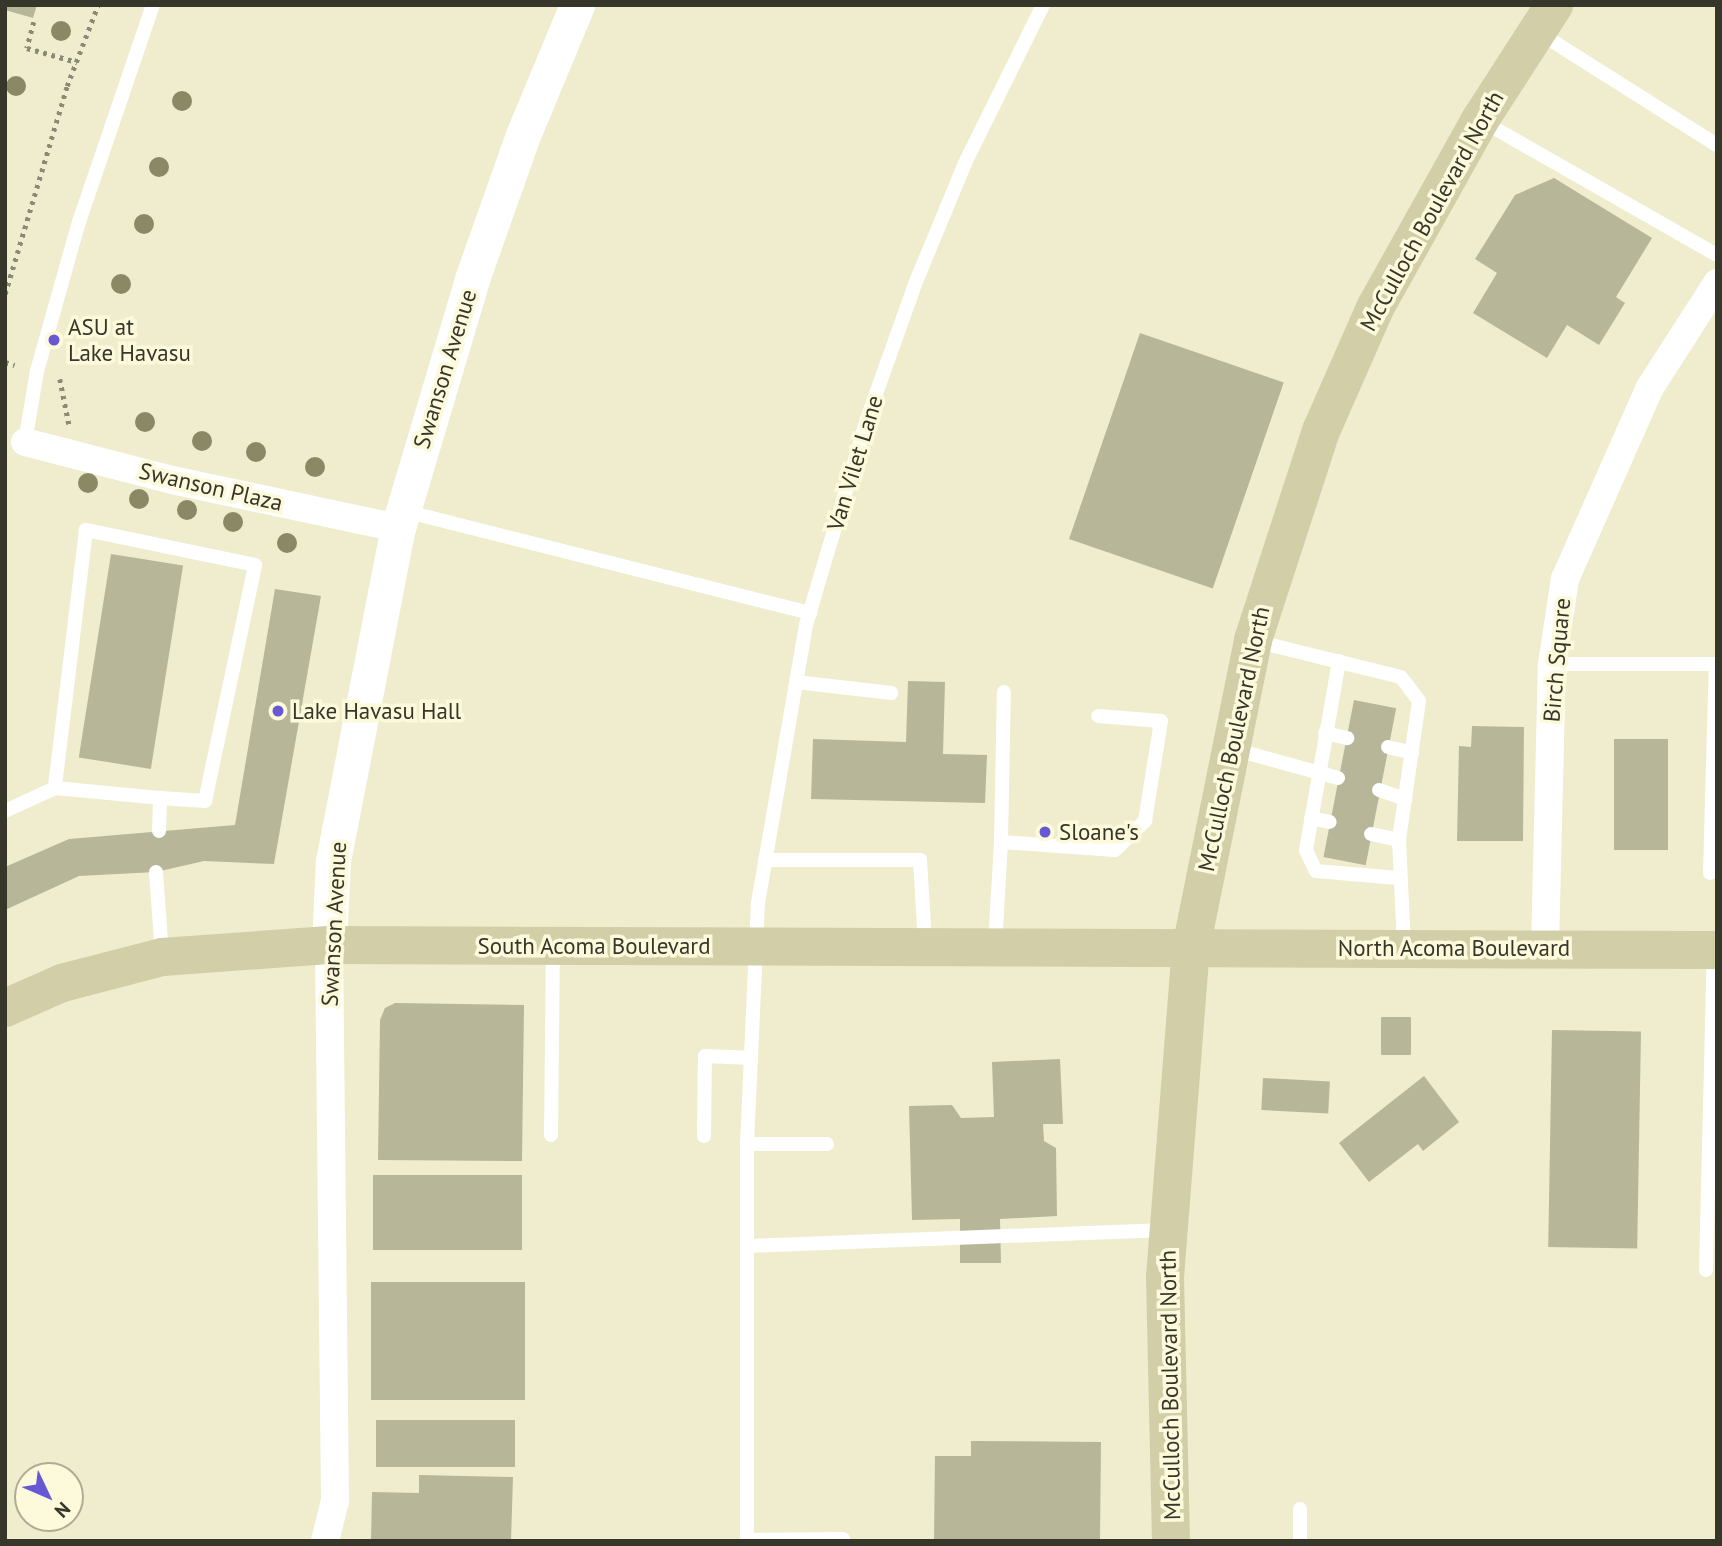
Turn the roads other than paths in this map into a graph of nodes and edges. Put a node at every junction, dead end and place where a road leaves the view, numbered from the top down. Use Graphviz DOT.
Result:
graph roads {
  1 [pos="153,5"];
  2 [pos="577,5"];
  3 [pos="1043,5"];
  4 [pos="1545,18"];
  5 [pos="1480,120"];
  6 [pos="1717,145"];
  7 [pos="1717,256"];
  8 [pos="1717,283"];
  9 [pos="24,442"];
  10 [pos="400,519"];
  11 [pos="810,614"];
  12 [pos="1253,640"];
  13 [pos="1339,661"];
  14 [pos="1552,664"];
  15 [pos="1716,664"];
  16 [pos="796,682"];
  17 [pos="1004,692"];
  18 [pos="891,693"];
  19 [pos="1098,716"];
  20 [pos="1325,733"];
  21 [pos="1347,738"];
  22 [pos="1388,747"];
  23 [pos="1228,748"];
  24 [pos="1412,753"];
  25 [pos="1318,772"];
  26 [pos="1338,778"];
  27 [pos="55,788"];
  28 [pos="1379,790"];
  29 [pos="160,798"];
  30 [pos="1405,799"];
  31 [pos="5,811"];
  32 [pos="1311,818"];
  33 [pos="1330,822"];
  34 [pos="159,831"];
  35 [pos="1371,834"];
  36 [pos="1399,841"];
  37 [pos="1001,842"];
  38 [pos="765,860"];
  39 [pos="156,872"];
  40 [pos="1710,873"];
  41 [pos="1398,878"];
  42 [pos="329,945"];
  43 [pos="553,946"];
  44 [pos="755,946"];
  45 [pos="925,947"];
  46 [pos="995,947"];
  47 [pos="1545,947"];
  48 [pos="1191,948"];
  49 [pos="1404,948"];
  50 [pos="1716,950"];
  51 [pos="162,957"];
  52 [pos="5,1008"];
  53 [pos="751,1058"];
  54 [pos="551,1135"];
  55 [pos="704,1136"];
  56 [pos="747,1144"];
  57 [pos="827,1144"];
  58 [pos="1169,1230"];
  59 [pos="747,1247"];
  60 [pos="1706,1270"];
  61 [pos="1300,1509"];
  62 [pos="843,1539"];
  63 [pos="747,1540"];
  64 [pos="326,1541"];
  65 [pos="1171,1541"];
  66 [pos="1300,1541"];
  1 -- 9 [label="lane"];
  2 -- 10 [label="street, Swanson Avenue"];
  3 -- 11 [label="lane, Van Vilet Lane"];
  4 -- 5 [label="main road, McCulloch Boulevard North"];
  4 -- 6 [label="lane"];
  5 -- 7 [label="lane"];
  5 -- 12 [label="main road, McCulloch Boulevard North"];
  8 -- 14 [label="street, Birch Square"];
  9 -- 10 [label="street, Swanson Plaza"];
  10 -- 11 [label="lane"];
  10 -- 42 [label="street, Swanson Avenue"];
  11 -- 16 [label="lane, Van Vilet Lane"];
  12 -- 13 [label="lane"];
  12 -- 23 [label="main road, McCulloch Boulevard North"];
  13 -- 20 [label="lane"];
  13 -- 24 [label="lane"];
  14 -- 15 [label="lane"];
  14 -- 47 [label="street, Birch Square"];
  15 -- 40 [label="lane"];
  16 -- 18 [label="lane"];
  16 -- 38 [label="lane, Van Vilet Lane"];
  17 -- 37 [label="lane"];
  19 -- 37 [label="lane"];
  20 -- 21 [label="lane"];
  20 -- 25 [label="lane"];
  22 -- 24 [label="lane"];
  23 -- 25 [label="lane"];
  23 -- 48 [label="main road, McCulloch Boulevard North"];
  24 -- 30 [label="lane"];
  25 -- 26 [label="lane"];
  25 -- 32 [label="lane"];
  27 -- 29 [label="lane"];
  27 -- 29 [label="lane"];
  27 -- 31 [label="lane"];
  28 -- 30 [label="lane"];
  29 -- 34 [label="lane"];
  30 -- 36 [label="lane"];
  32 -- 33 [label="lane"];
  32 -- 41 [label="lane"];
  35 -- 36 [label="lane"];
  36 -- 41 [label="lane"];
  37 -- 46 [label="lane"];
  38 -- 44 [label="lane, Van Vilet Lane"];
  38 -- 45 [label="lane"];
  39 -- 51 [label="lane"];
  41 -- 49 [label="lane"];
  42 -- 43 [label="main road, South Acoma Boulevard"];
  42 -- 51 [label="main road, South Acoma Boulevard"];
  42 -- 64 [label="street, Swanson Avenue"];
  43 -- 44 [label="main road, South Acoma Boulevard"];
  43 -- 54 [label="lane"];
  44 -- 45 [label="main road, South Acoma Boulevard"];
  44 -- 53 [label="lane, Van Vilet Lane"];
  45 -- 46 [label="main road, South Acoma Boulevard"];
  46 -- 48 [label="main road, South Acoma Boulevard"];
  47 -- 49 [label="main road, North Acoma Boulevard"];
  47 -- 50 [label="main road, North Acoma Boulevard"];
  48 -- 49 [label="main road, North Acoma Boulevard"];
  48 -- 58 [label="main road, McCulloch Boulevard North"];
  50 -- 60 [label="lane"];
  51 -- 52 [label="main road, South Acoma Boulevard"];
  53 -- 55 [label="lane"];
  53 -- 56 [label="lane, Van Vilet Lane"];
  56 -- 57 [label="lane"];
  56 -- 59 [label="lane, Van Vilet Lane"];
  58 -- 59 [label="lane"];
  58 -- 65 [label="main road, McCulloch Boulevard North"];
  59 -- 63 [label="lane, Van Vilet Lane"];
  61 -- 66 [label="lane"];
  62 -- 63 [label="lane"];
}
